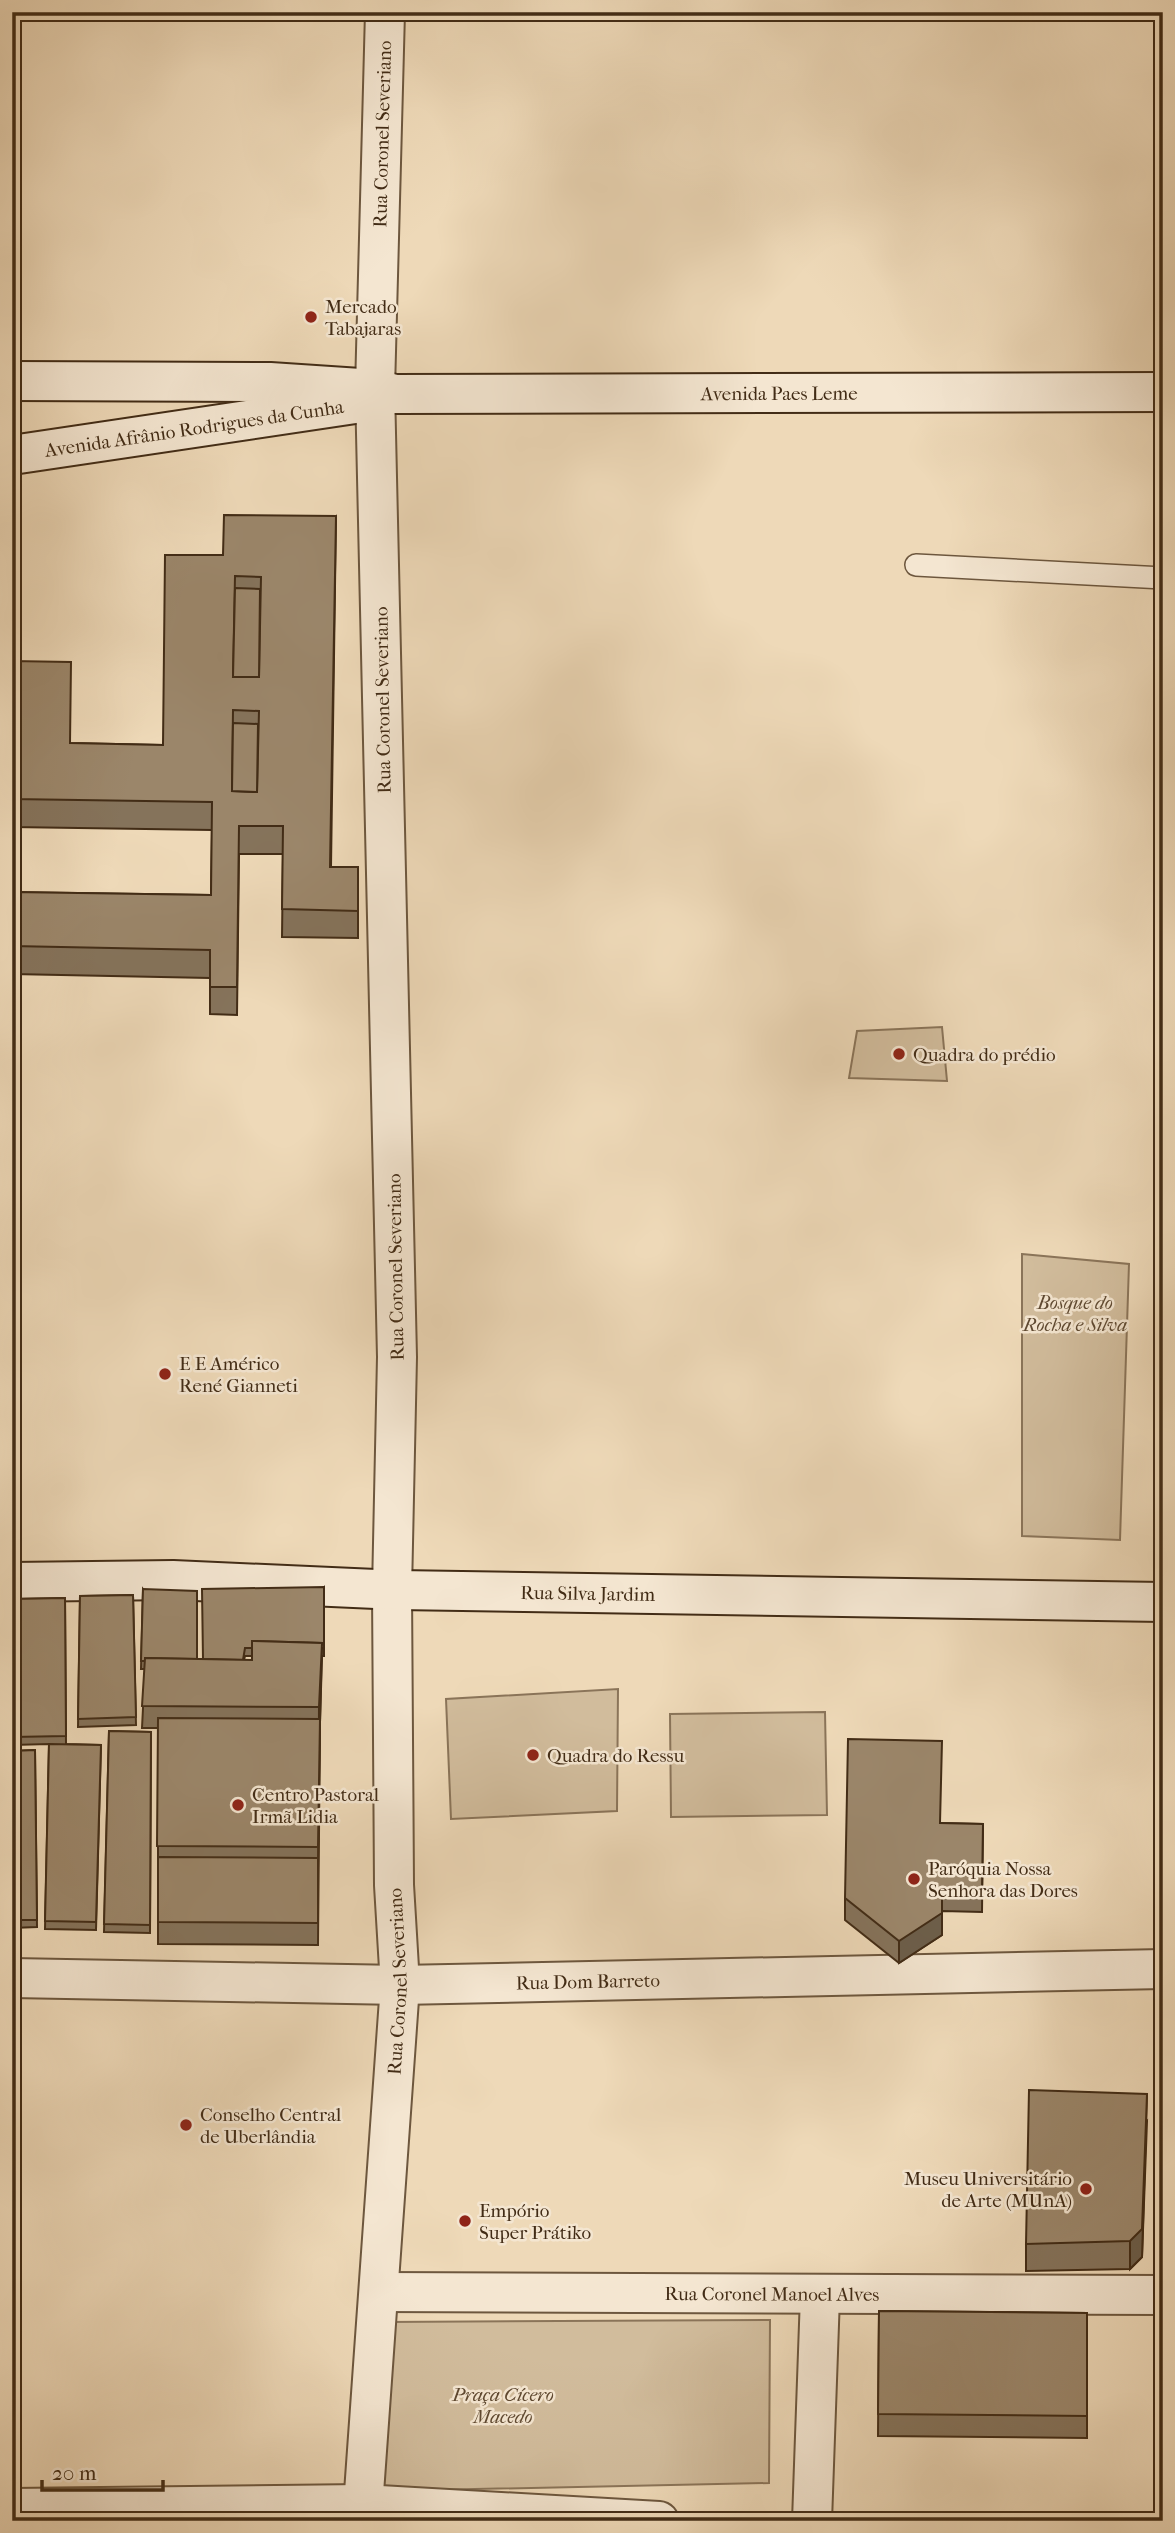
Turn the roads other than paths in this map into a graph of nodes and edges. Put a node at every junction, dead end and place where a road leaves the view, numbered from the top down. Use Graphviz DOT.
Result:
graph roads {
  1 [pos="384,12"];
  2 [pos="12,381"];
  3 [pos="1163,392"];
  4 [pos="382,395"];
  5 [pos="12,455"];
  6 [pos="916,565"];
  7 [pos="1163,578"];
  8 [pos="12,1582"];
  9 [pos="392,1590"];
  10 [pos="1163,1602"];
  11 [pos="1163,1969"];
  12 [pos="12,1978"];
  13 [pos="400,1985"];
  14 [pos="380,2292"];
  15 [pos="1163,2295"];
  16 [pos="820,2296"];
  17 [pos="12,2508"];
  18 [pos="362,2512"];
  19 [pos="659,2521"];
  20 [pos="812,2521"];
  1 -- 4 [label="street, Rua Coronel Severiano"];
  2 -- 4 [label="street, Avenida Afrânio Rodrigues da Cunha"];
  3 -- 4 [label="street, Avenida Paes Leme"];
  4 -- 5 [label="street, Avenida Afrânio Rodrigues da Cunha"];
  4 -- 9 [label="street, Rua Coronel Severiano"];
  6 -- 7 [label="lane"];
  8 -- 9 [label="street, Rua Silva Jardim"];
  9 -- 10 [label="street, Rua Silva Jardim"];
  9 -- 13 [label="street, Rua Coronel Severiano"];
  11 -- 13 [label="street, Rua Dom Barreto"];
  12 -- 13 [label="street, Rua Dom Barreto"];
  13 -- 14 [label="street, Rua Coronel Severiano"];
  14 -- 16 [label="street, Rua Coronel Manoel Alves"];
  14 -- 18 [label="street, Rua Coronel Severiano"];
  15 -- 16 [label="street, Rua Coronel Manoel Alves"];
  16 -- 20 [label="street"];
  17 -- 18 [label="street"];
  18 -- 19 [label="street"];
}
